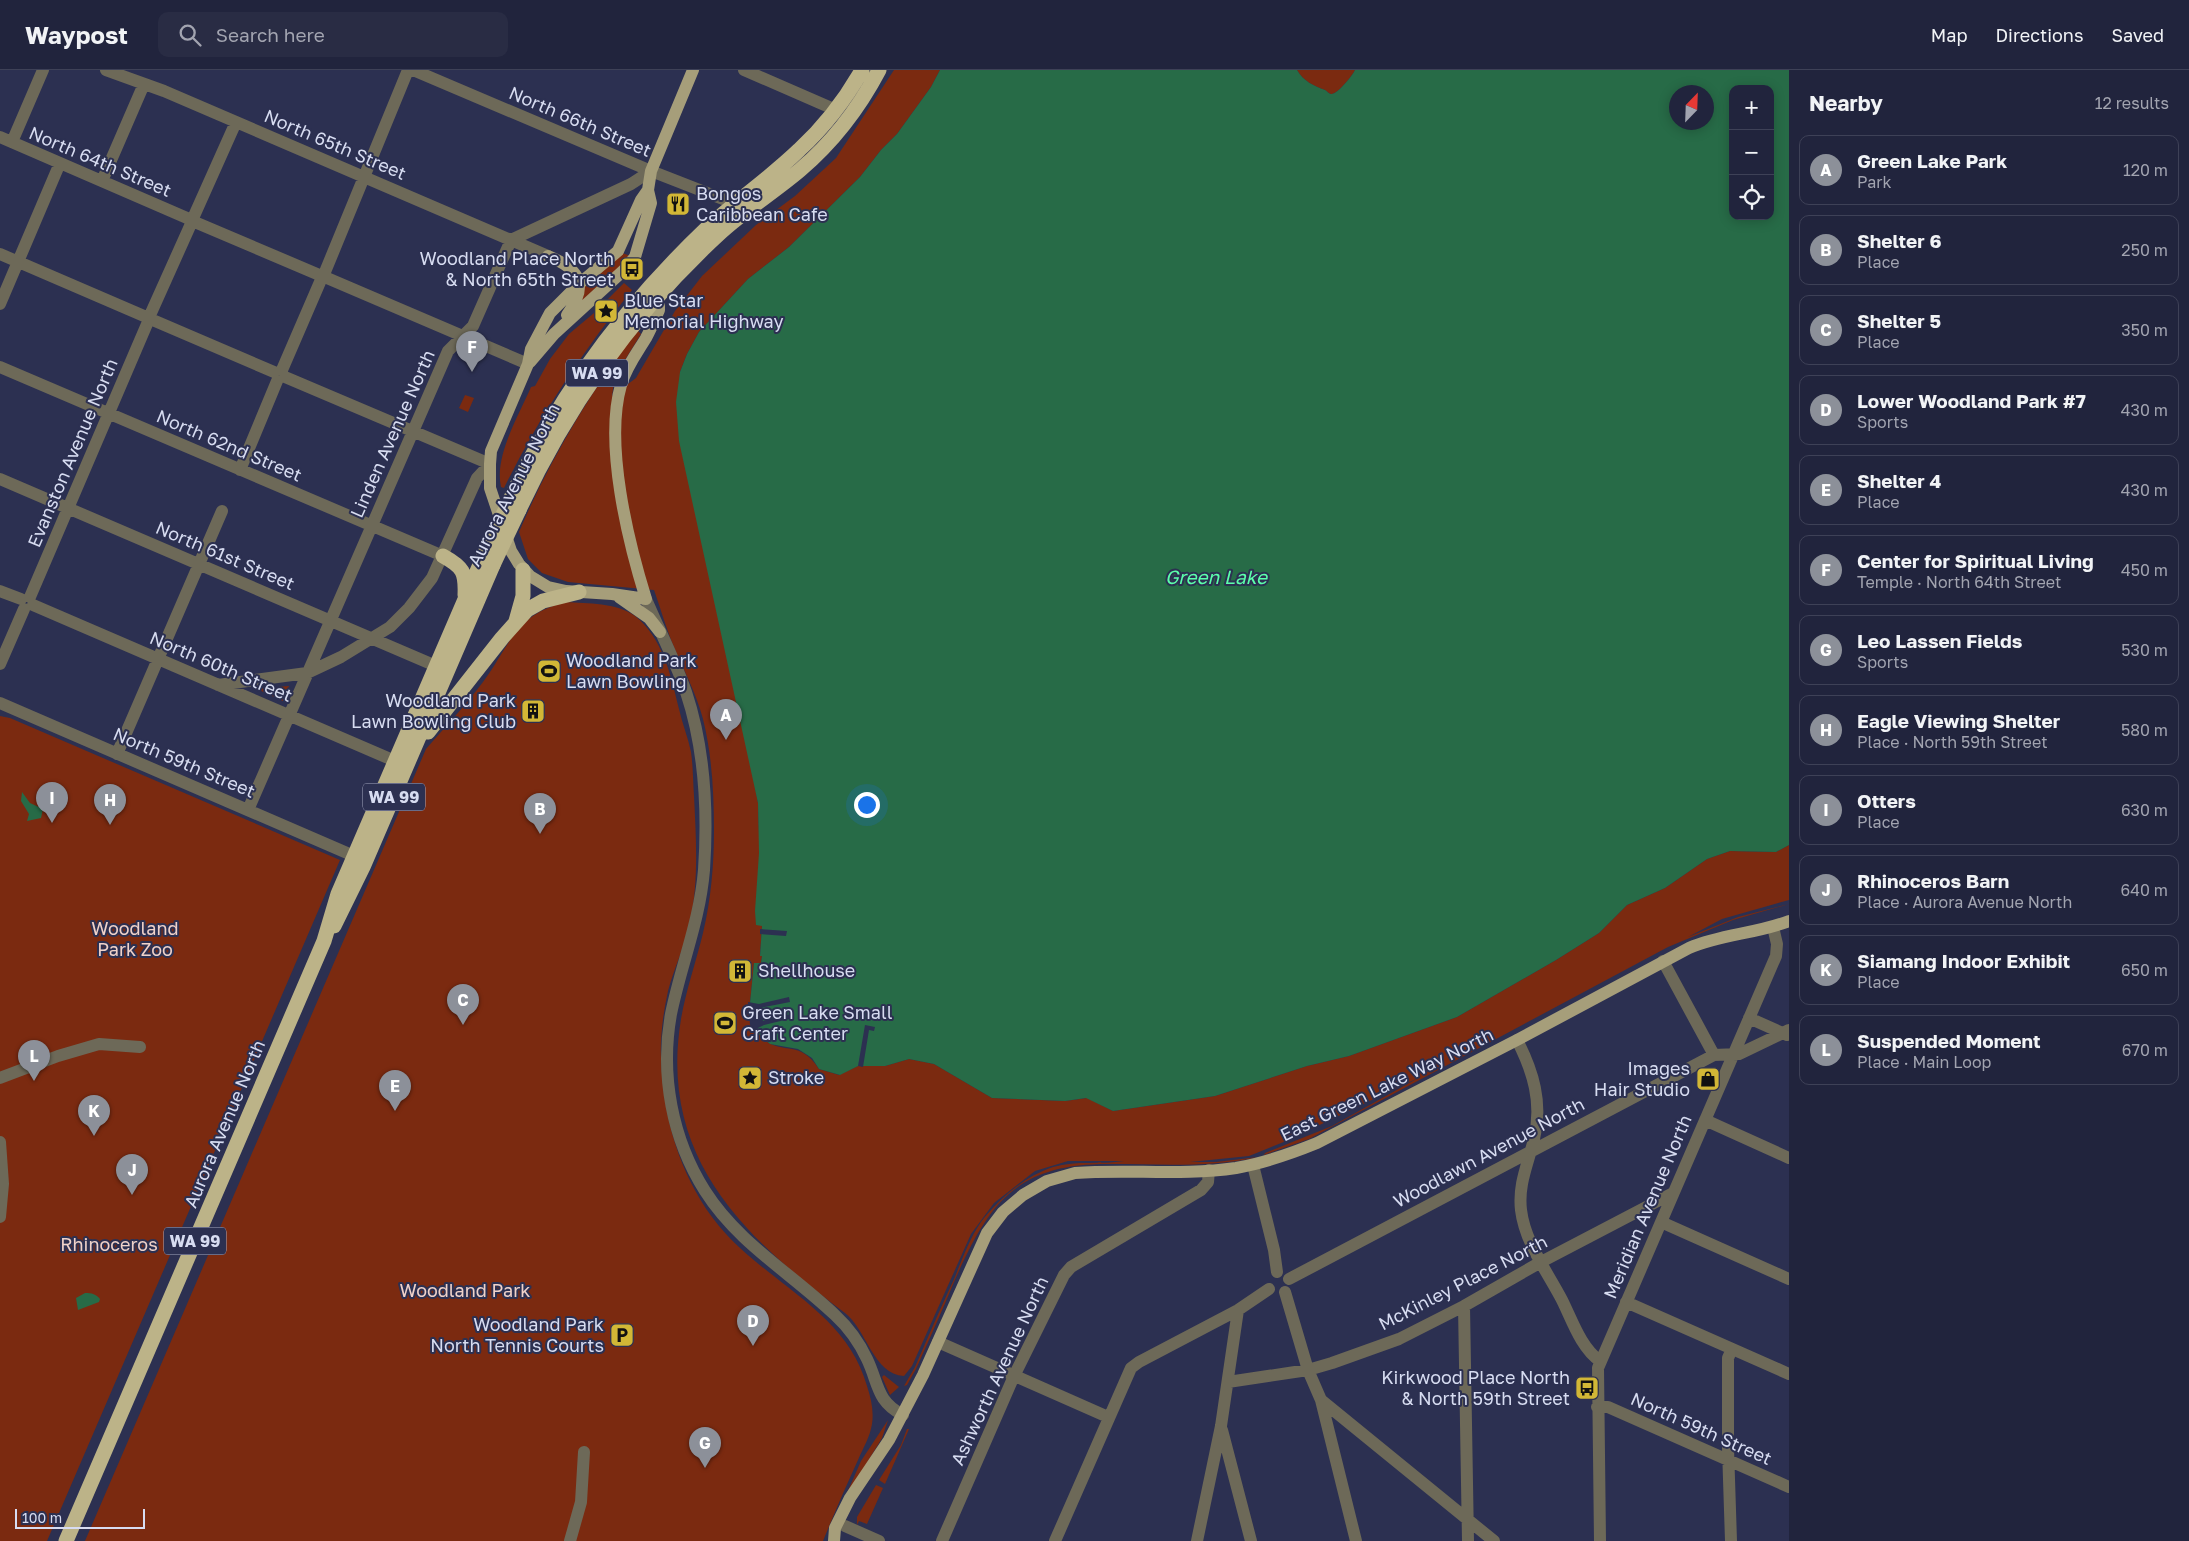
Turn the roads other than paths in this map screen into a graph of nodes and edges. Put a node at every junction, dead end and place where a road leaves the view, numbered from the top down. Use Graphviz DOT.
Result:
graph roads {
  1 [pos="43,70"];
  2 [pos="106,70"];
  3 [pos="408,70"];
  4 [pos="413,70"];
  5 [pos="693,70"];
  6 [pos="744,70"];
  7 [pos="862,70"];
  8 [pos="879,70"];
  9 [pos="121,73"];
  10 [pos="144,84"];
  11 [pos="836,110"];
  12 [pos="236,122"];
  13 [pos="6,140"];
  14 [pos="60,163"];
  15 [pos="650,171"];
  16 [pos="364,177"];
  17 [pos="102,181"];
  18 [pos="648,190"];
  19 [pos="733,203"];
  20 [pos="192,221"];
  21 [pos="510,240"];
  22 [pos="622,245"];
  23 [pos="638,249"];
  24 [pos="0,254"];
  25 [pos="548,256"];
  26 [pos="18,262"];
  27 [pos="322,277"];
  28 [pos="579,284"];
  29 [pos="654,300"];
  30 [pos="0,304"];
  31 [pos="550,313"];
  32 [pos="149,318"];
  33 [pos="554,334"];
  34 [pos="462,336"];
  35 [pos="528,364"];
  36 [pos="0,367"];
  37 [pos="280,375"];
  38 [pos="109,414"];
  39 [pos="413,431"];
  40 [pos="490,464"];
  41 [pos="240,470"];
  42 [pos="0,479"];
  43 [pos="68,508"];
  44 [pos="222,511"];
  45 [pos="371,526"];
  46 [pos="444,556"];
  47 [pos="199,564"];
  48 [pos="523,570"];
  49 [pos="0,590"];
  50 [pos="579,592"];
  51 [pos="612,594"];
  52 [pos="465,599"];
  53 [pos="646,599"];
  54 [pos="27,603"];
  55 [pos="330,620"];
  56 [pos="515,622"];
  57 [pos="660,632"];
  58 [pos="373,639"];
  59 [pos="158,659"];
  60 [pos="0,664"];
  61 [pos="436,666"];
  62 [pos="307,673"];
  63 [pos="218,685"];
  64 [pos="0,703"];
  65 [pos="289,715"];
  66 [pos="413,753"];
  67 [pos="118,754"];
  68 [pos="395,761"];
  69 [pos="248,810"];
  70 [pos="354,856"];
  71 [pos="1789,922"];
  72 [pos="1773,927"];
  73 [pos="324,942"];
  74 [pos="1663,961"];
  75 [pos="1749,1018"];
  76 [pos="1787,1033"];
  77 [pos="1517,1040"];
  78 [pos="140,1047"];
  79 [pos="1714,1055"];
  80 [pos="1733,1055"];
  81 [pos="0,1078"];
  82 [pos="1705,1120"];
  83 [pos="0,1142"];
  84 [pos="1531,1150"];
  85 [pos="1789,1158"];
  86 [pos="1253,1165"];
  87 [pos="1209,1170"];
  88 [pos="1673,1193"];
  89 [pos="0,1217"];
  90 [pos="1661,1222"];
  91 [pos="1541,1262"];
  92 [pos="1277,1272"];
  93 [pos="1789,1280"];
  94 [pos="1287,1286"];
  95 [pos="1269,1289"];
  96 [pos="1626,1302"];
  97 [pos="1464,1306"];
  98 [pos="1238,1310"];
  99 [pos="938,1342"];
  100 [pos="1732,1349"];
  101 [pos="1600,1361"];
  102 [pos="1308,1370"];
  103 [pos="1789,1374"];
  104 [pos="1014,1376"];
  105 [pos="1228,1382"];
  106 [pos="1321,1400"];
  107 [pos="1597,1407"];
  108 [pos="903,1415"];
  109 [pos="1108,1417"];
  110 [pos="1221,1426"];
  111 [pos="584,1452"];
  112 [pos="1728,1460"];
  113 [pos="864,1479"];
  114 [pos="1789,1487"];
  115 [pos="1468,1518"];
  116 [pos="845,1526"];
  117 [pos="835,1539"];
  118 [pos="66,1541"];
  119 [pos="570,1541"];
  120 [pos="879,1541"];
  121 [pos="942,1541"];
  122 [pos="1054,1541"];
  123 [pos="1197,1541"];
  124 [pos="1251,1541"];
  125 [pos="1356,1541"];
  126 [pos="1468,1541"];
  127 [pos="1494,1541"];
  128 [pos="1600,1541"];
  129 [pos="1731,1541"];
  1 -- 13 [label="street"];
  2 -- 9 [label="street, North 65th Street"];
  3 -- 16 [label="street"];
  4 -- 15 [label="street, North 66th Street"];
  5 -- 15 [label="main road"];
  6 -- 11 [label="street"];
  7 -- 11 [label="highway, Aurora Avenue North / WA 99"];
  8 -- 29 [label="highway, Aurora Avenue North / WA 99"];
  9 -- 10 [label="street, North 65th Street"];
  10 -- 12 [label="street, North 65th Street"];
  10 -- 17 [label="street"];
  11 -- 19 [label="highway, Aurora Avenue North / WA 99"];
  12 -- 16 [label="street, North 65th Street"];
  12 -- 20 [label="street, Evanston Avenue North"];
  13 -- 14 [label="street, North 64th Street"];
  14 -- 17 [label="street, North 64th Street"];
  14 -- 26 [label="street"];
  15 -- 18 [label="main road"];
  15 -- 19 [label="street, North 66th Street"];
  15 -- 21 [label="street"];
  16 -- 21 [label="street, North 65th Street"];
  16 -- 27 [label="street"];
  17 -- 20 [label="street, North 64th Street"];
  18 -- 22 [label="main road"];
  18 -- 23 [label="main road"];
  19 -- 52 [label="highway, Aurora Avenue North / WA 99, bridge"];
  20 -- 27 [label="street, North 64th Street"];
  20 -- 32 [label="street, Evanston Avenue North"];
  21 -- 25 [label="street, North 65th Street"];
  21 -- 34 [label="street, Linden Avenue North"];
  22 -- 23 [label="main road"];
  22 -- 28 [label="main road"];
  23 -- 33 [label="main road"];
  24 -- 26 [label="street"];
  25 -- 28 [label="main road"];
  25 -- 31 [label="main road"];
  26 -- 30 [label="street"];
  26 -- 32 [label="street"];
  27 -- 34 [label="street, North 64th Street"];
  27 -- 37 [label="street"];
  28 -- 31 [label="main road"];
  28 -- 33 [label="main road"];
  29 -- 53 [label="main road"];
  29 -- 66 [label="highway, Aurora Avenue North / WA 99, bridge"];
  31 -- 35 [label="main road"];
  32 -- 37 [label="street"];
  32 -- 38 [label="street, Evanston Avenue North"];
  33 -- 35 [label="main road"];
  34 -- 35 [label="street, North 64th Street"];
  34 -- 39 [label="street, Linden Avenue North"];
  35 -- 40 [label="main road"];
  36 -- 38 [label="street, North 62nd Street"];
  37 -- 39 [label="street"];
  37 -- 41 [label="street"];
  38 -- 41 [label="street, North 62nd Street"];
  38 -- 43 [label="street, Evanston Avenue North"];
  39 -- 40 [label="street"];
  39 -- 45 [label="street, Linden Avenue North"];
  40 -- 46 [label="street"];
  40 -- 48 [label="main road"];
  41 -- 45 [label="street, North 62nd Street"];
  42 -- 43 [label="street, North 61st Street"];
  43 -- 47 [label="street, North 61st Street"];
  43 -- 54 [label="street, Evanston Avenue North"];
  44 -- 47 [label="street"];
  45 -- 46 [label="street, North 62nd Street"];
  45 -- 55 [label="street, Linden Avenue North"];
  46 -- 52 [label="highway"];
  46 -- 58 [label="street"];
  47 -- 55 [label="street, North 61st Street"];
  47 -- 59 [label="street"];
  48 -- 50 [label="main road"];
  48 -- 56 [label="highway"];
  49 -- 54 [label="street, North 60th Street"];
  50 -- 51 [label="main road"];
  50 -- 56 [label="highway"];
  51 -- 53 [label="main road"];
  51 -- 57 [label="main road"];
  52 -- 61 [label="highway, Aurora Avenue North / WA 99"];
  53 -- 57 [label="street"];
  54 -- 59 [label="street, North 60th Street"];
  54 -- 60 [label="street, Evanston Avenue North"];
  55 -- 58 [label="street, North 61st Street"];
  55 -- 62 [label="street, Linden Avenue North"];
  56 -- 66 [label="highway"];
  57 -- 108 [label="street"];
  58 -- 61 [label="street, North 61st Street"];
  58 -- 62 [label="street"];
  59 -- 63 [label="street, North 60th Street"];
  59 -- 67 [label="street"];
  61 -- 68 [label="highway, Aurora Avenue North / WA 99"];
  62 -- 63 [label="street"];
  62 -- 65 [label="street, Linden Avenue North"];
  63 -- 65 [label="street, North 60th Street"];
  64 -- 67 [label="street, North 59th Street"];
  65 -- 68 [label="street, North 60th Street"];
  65 -- 69 [label="street, Linden Avenue North"];
  66 -- 73 [label="highway, Aurora Avenue North / WA 99"];
  67 -- 69 [label="street, North 59th Street"];
  68 -- 70 [label="highway, Aurora Avenue North / WA 99"];
  69 -- 70 [label="street, North 59th Street"];
  70 -- 73 [label="highway, Aurora Avenue North / WA 99"];
  71 -- 72 [label="main road, East Green Lake Way North"];
  72 -- 74 [label="main road, East Green Lake Way North"];
  72 -- 75 [label="street, Meridian Avenue North"];
  73 -- 118 [label="highway, Aurora Avenue North / WA 99"];
  74 -- 77 [label="main road, East Green Lake Way North"];
  74 -- 79 [label="street"];
  75 -- 76 [label="street"];
  75 -- 80 [label="street, Meridian Avenue North"];
  76 -- 80 [label="street, Woodlawn Avenue North"];
  77 -- 84 [label="street"];
  77 -- 86 [label="main road, East Green Lake Way North"];
  78 -- 81 [label="street"];
  79 -- 80 [label="street, Woodlawn Avenue North"];
  79 -- 84 [label="street, Woodlawn Avenue North"];
  80 -- 82 [label="street, Meridian Avenue North"];
  82 -- 85 [label="street"];
  82 -- 88 [label="street, Meridian Avenue North"];
  83 -- 89 [label="street"];
  84 -- 91 [label="street"];
  84 -- 94 [label="street, Woodlawn Avenue North"];
  86 -- 87 [label="main road, East Green Lake Way North"];
  86 -- 92 [label="street"];
  87 -- 99 [label="main road, East Green Lake Way North"];
  87 -- 104 [label="street, Ashworth Avenue North"];
  88 -- 90 [label="street, Meridian Avenue North"];
  88 -- 91 [label="street, McKinley Place North"];
  90 -- 93 [label="street"];
  90 -- 96 [label="street, Meridian Avenue North"];
  91 -- 97 [label="street, McKinley Place North"];
  91 -- 101 [label="street"];
  92 -- 94 [label="street"];
  92 -- 95 [label="street"];
  94 -- 95 [label="street"];
  94 -- 102 [label="street"];
  95 -- 98 [label="street"];
  96 -- 100 [label="street"];
  96 -- 101 [label="street, Meridian Avenue North"];
  97 -- 102 [label="street, McKinley Place North"];
  97 -- 115 [label="street"];
  98 -- 105 [label="street"];
  98 -- 109 [label="street"];
  99 -- 104 [label="street"];
  99 -- 108 [label="main road, East Green Lake Way North"];
  100 -- 103 [label="street"];
  100 -- 112 [label="street"];
  101 -- 107 [label="street, Meridian Avenue North"];
  102 -- 105 [label="street, McKinley Place North"];
  102 -- 106 [label="street"];
  104 -- 109 [label="street"];
  104 -- 121 [label="street, Ashworth Avenue North"];
  105 -- 110 [label="street"];
  106 -- 115 [label="street"];
  106 -- 125 [label="street"];
  107 -- 112 [label="street, North 59th Street"];
  107 -- 128 [label="street, Meridian Avenue North"];
  108 -- 113 [label="main road, East Green Lake Way North"];
  109 -- 122 [label="street"];
  110 -- 123 [label="street"];
  110 -- 124 [label="street"];
  111 -- 119 [label="street"];
  112 -- 114 [label="street, North 59th Street"];
  112 -- 129 [label="street"];
  113 -- 116 [label="main road"];
  113 -- 117 [label="main road"];
  115 -- 126 [label="street"];
  115 -- 127 [label="street"];
  116 -- 117 [label="main road"];
  116 -- 120 [label="street"];
}
